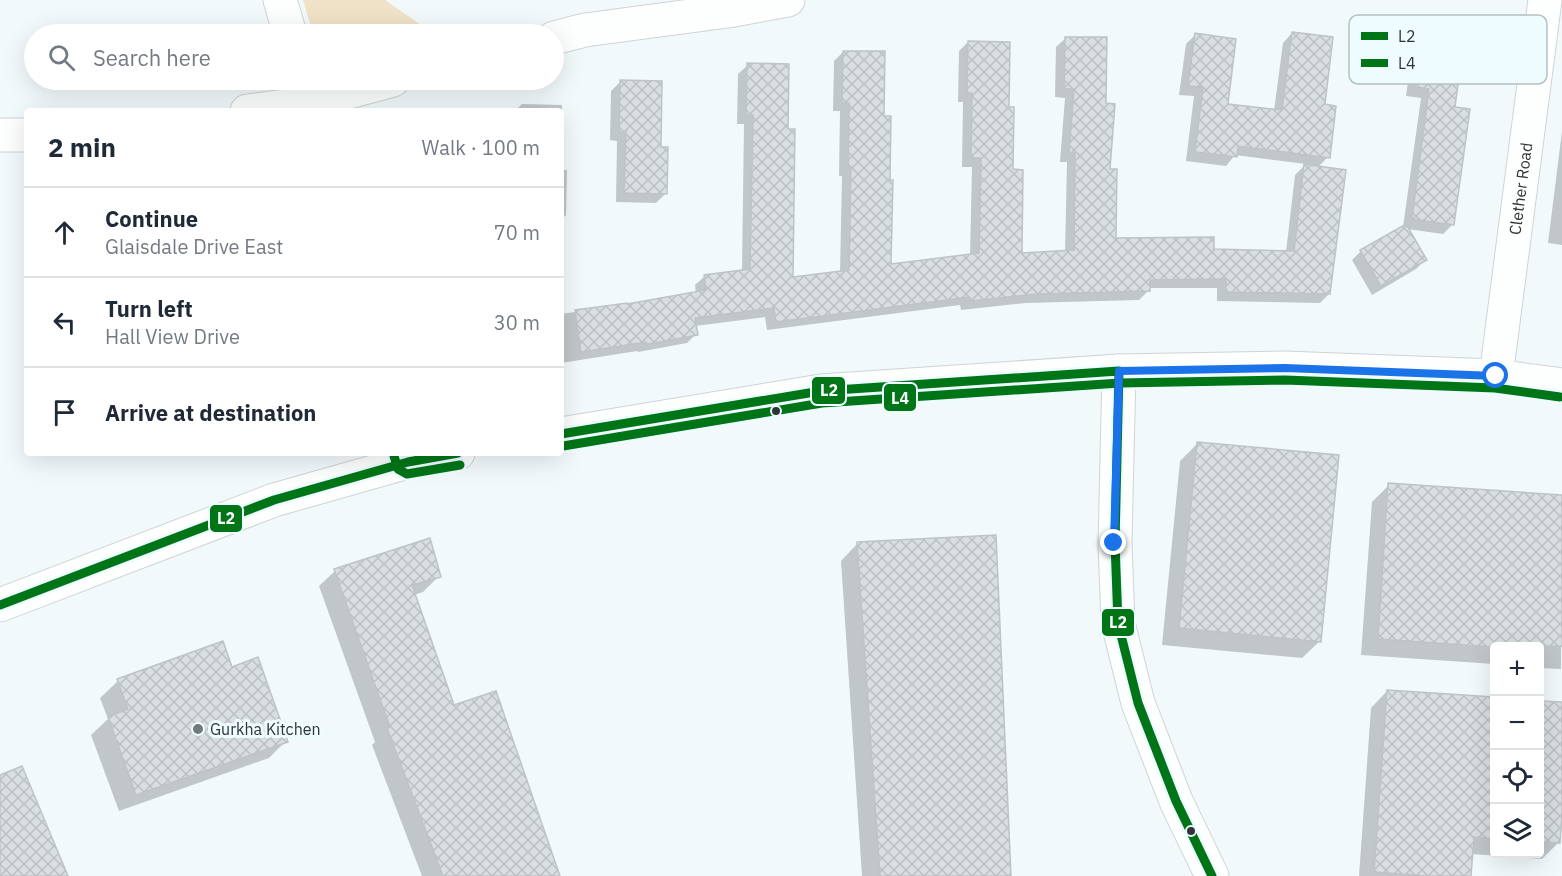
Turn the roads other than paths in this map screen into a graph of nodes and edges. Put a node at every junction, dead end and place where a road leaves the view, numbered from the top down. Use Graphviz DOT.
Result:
graph roads {
  1 [pos="280,0"];
  2 [pos="788,0"];
  3 [pos="1545,0"];
  4 [pos="1543,15"];
  5 [pos="287,24"];
  6 [pos="564,35"];
  7 [pos="1534,84"];
  8 [pos="345,90"];
  9 [pos="307,98"];
  10 [pos="261,108"];
  11 [pos="0,135"];
  12 [pos="24,135"];
  13 [pos="1119,371"];
  14 [pos="1496,376"];
  15 [pos="1562,385"];
  16 [pos="564,433"];
  17 [pos="407,457"];
  18 [pos="0,605"];
  19 [pos="1212,876"];
  1 -- 5 [label="street"];
  2 -- 6 [label="street"];
  3 -- 4 [label="street, Clether Road"];
  7 -- 14 [label="street, Clether Road"];
  8 -- 9 [label="street"];
  9 -- 10 [label="street"];
  11 -- 12 [label="street"];
  13 -- 14 [label="street"];
  13 -- 16 [label="street"];
  13 -- 19 [label="street"];
  14 -- 15 [label="street"];
  17 -- 18 [label="street"];
}
